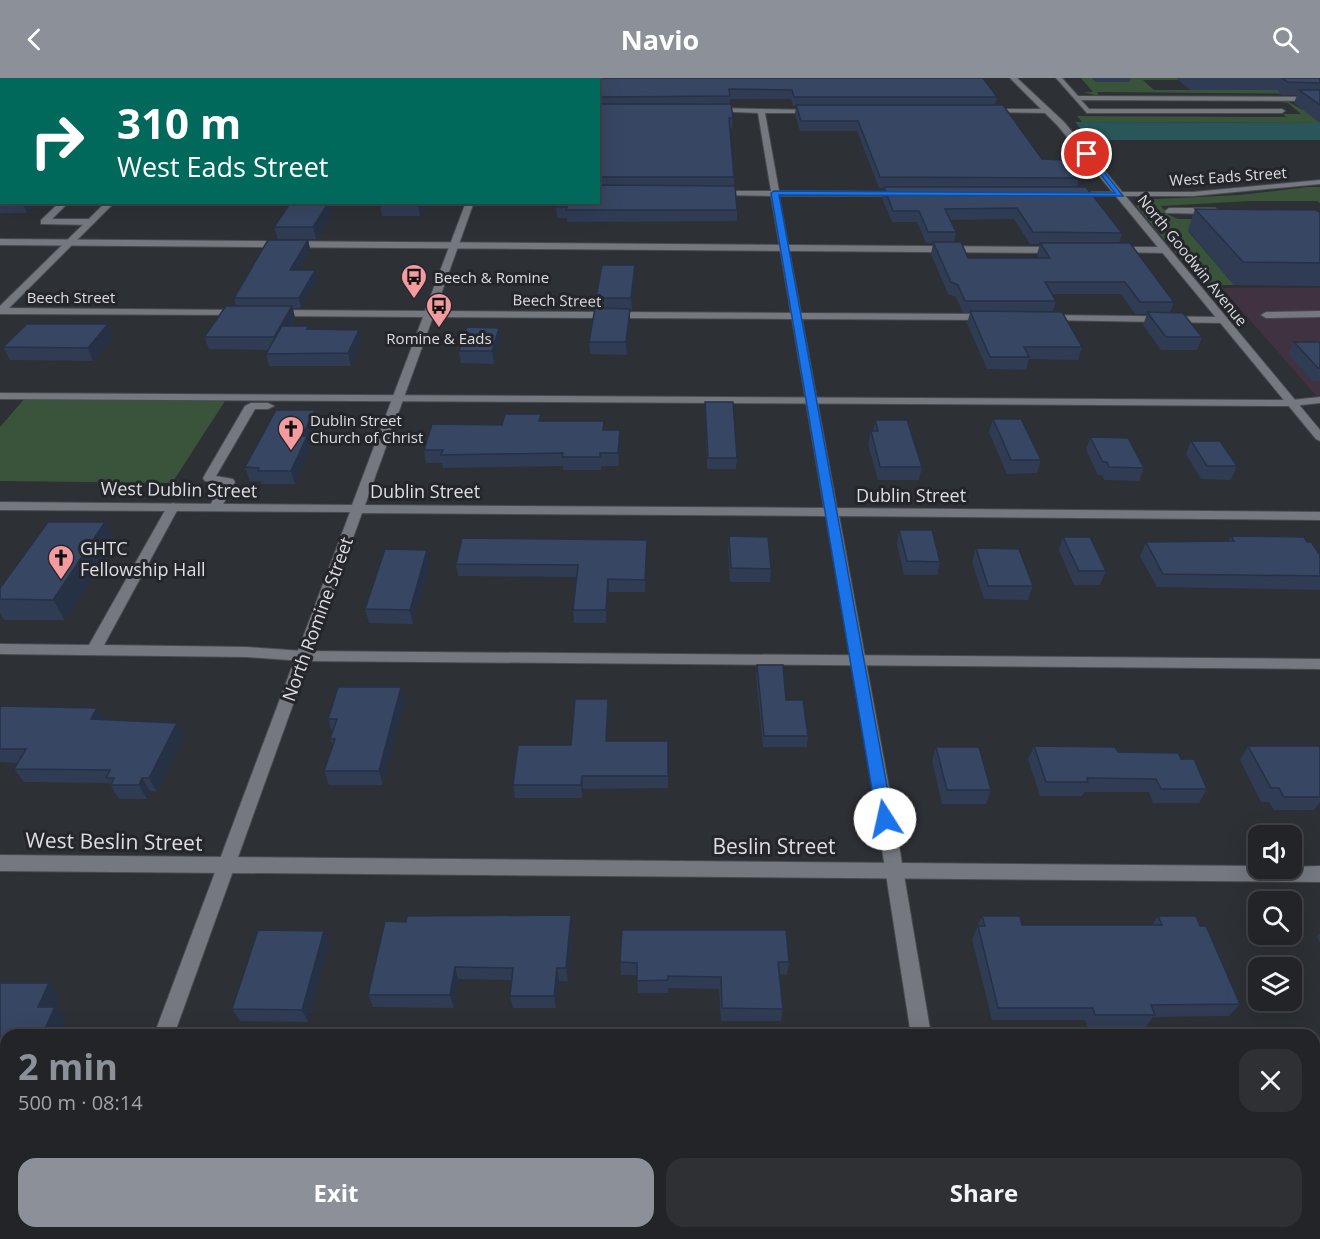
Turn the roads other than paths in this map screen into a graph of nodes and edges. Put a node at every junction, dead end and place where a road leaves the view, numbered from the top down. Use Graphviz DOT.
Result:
graph roads {
  1 [pos="1014,78"];
  2 [pos="1059,78"];
  3 [pos="1076,98"];
  4 [pos="1266,99"];
  5 [pos="1320,99"];
  6 [pos="700,110"];
  7 [pos="761,111"];
  8 [pos="820,111"];
  9 [pos="983,111"];
  10 [pos="1049,111"];
  11 [pos="1320,182"];
  12 [pos="711,193"];
  13 [pos="774,193"];
  14 [pos="914,194"];
  15 [pos="1058,194"];
  16 [pos="1121,195"];
  17 [pos="63,204"];
  18 [pos="109,204"];
  19 [pos="469,204"];
  20 [pos="1169,211"];
  21 [pos="1226,211"];
  22 [pos="91,222"];
  23 [pos="0,243"];
  24 [pos="69,243"];
  25 [pos="454,246"];
  26 [pos="783,247"];
  27 [pos="1072,250"];
  28 [pos="1107,250"];
  29 [pos="1166,250"];
  30 [pos="0,311"];
  31 [pos="255,313"];
  32 [pos="266,313"];
  33 [pos="429,313"];
  34 [pos="1320,314"];
  35 [pos="1266,315"];
  36 [pos="796,316"];
  37 [pos="998,317"];
  38 [pos="1034,318"];
  39 [pos="1222,320"];
  40 [pos="0,396"];
  41 [pos="337,398"];
  42 [pos="398,398"];
  43 [pos="810,400"];
  44 [pos="1320,400"];
  45 [pos="1292,403"];
  46 [pos="1320,438"];
  47 [pos="0,506"];
  48 [pos="173,507"];
  49 [pos="215,507"];
  50 [pos="357,508"];
  51 [pos="832,512"];
  52 [pos="1320,516"];
  53 [pos="0,649"];
  54 [pos="94,650"];
  55 [pos="303,656"];
  56 [pos="857,660"];
  57 [pos="1320,664"];
  58 [pos="0,862"];
  59 [pos="227,865"];
  60 [pos="894,870"];
  61 [pos="1320,874"];
  62 [pos="166,1029"];
  63 [pos="920,1029"];
  1 -- 10 [label="street, North Goodwin Avenue"];
  2 -- 3 [label="street"];
  3 -- 4 [label="street"];
  3 -- 4 [label="street"];
  4 -- 5 [label="street"];
  6 -- 7 [label="street"];
  7 -- 8 [label="street"];
  7 -- 13 [label="street"];
  9 -- 10 [label="street"];
  10 -- 16 [label="street, North Goodwin Avenue"];
  11 -- 16 [label="street, West Eads Street"];
  12 -- 13 [label="street"];
  13 -- 14 [label="street"];
  13 -- 26 [label="street"];
  15 -- 16 [label="street, West Eads Street"];
  16 -- 29 [label="street, North Goodwin Avenue"];
  17 -- 22 [label="street"];
  18 -- 22 [label="street"];
  19 -- 25 [label="street, North Romine Street"];
  20 -- 21 [label="street"];
  22 -- 24 [label="street"];
  23 -- 24 [label="street"];
  24 -- 25 [label="street"];
  24 -- 30 [label="street"];
  25 -- 26 [label="street"];
  25 -- 33 [label="street, North Romine Street"];
  26 -- 27 [label="street"];
  26 -- 36 [label="street"];
  28 -- 29 [label="street"];
  29 -- 39 [label="street, North Goodwin Avenue"];
  30 -- 31 [label="street, Beech Street"];
  32 -- 33 [label="street, Beech Street"];
  33 -- 36 [label="street, Beech Street"];
  33 -- 42 [label="street, North Romine Street"];
  34 -- 35 [label="street"];
  36 -- 37 [label="street, Beech Street"];
  36 -- 43 [label="street"];
  38 -- 39 [label="street"];
  39 -- 45 [label="street, North Goodwin Avenue"];
  40 -- 41 [label="street"];
  41 -- 42 [label="street"];
  41 -- 49 [label="street"];
  42 -- 43 [label="street"];
  42 -- 50 [label="street, North Romine Street"];
  43 -- 45 [label="street"];
  43 -- 51 [label="street"];
  44 -- 45 [label="street"];
  45 -- 46 [label="street, North Goodwin Avenue"];
  47 -- 48 [label="street, West Dublin Street"];
  48 -- 49 [label="street, West Dublin Street"];
  48 -- 54 [label="street"];
  49 -- 50 [label="street, West Dublin Street"];
  50 -- 51 [label="street, Dublin Street"];
  50 -- 55 [label="street, North Romine Street"];
  51 -- 52 [label="street, Dublin Street"];
  51 -- 56 [label="street"];
  53 -- 54 [label="street"];
  54 -- 55 [label="street"];
  55 -- 56 [label="street"];
  55 -- 59 [label="street, North Romine Street"];
  56 -- 57 [label="street"];
  56 -- 60 [label="street"];
  58 -- 59 [label="street, West Beslin Street"];
  59 -- 60 [label="street, Beslin Street"];
  59 -- 62 [label="street, North Romine Street"];
  60 -- 61 [label="street, Beslin Street"];
  60 -- 63 [label="street"];
}
